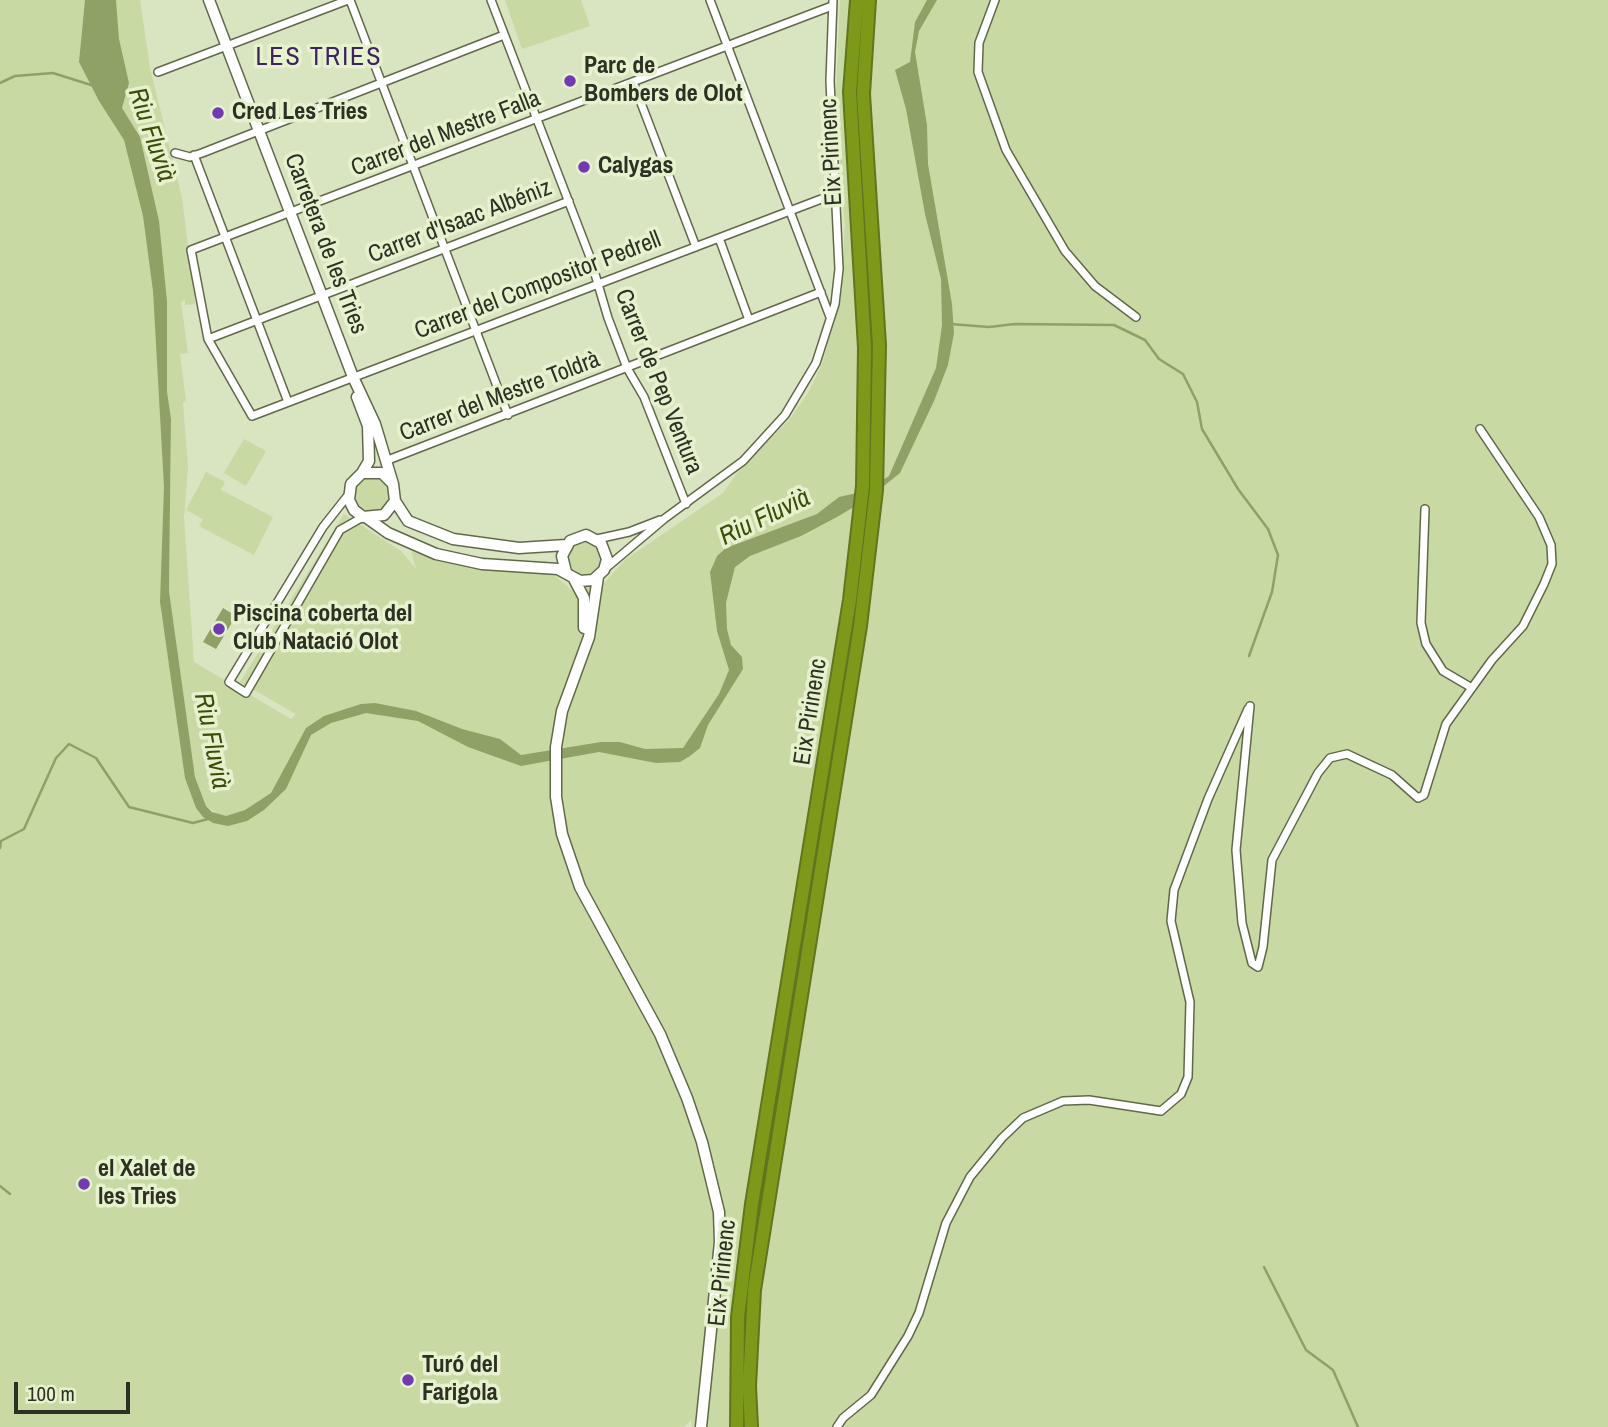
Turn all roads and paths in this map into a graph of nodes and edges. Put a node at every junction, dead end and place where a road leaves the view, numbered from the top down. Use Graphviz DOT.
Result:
graph roads {
  1 [pos="209,0"];
  2 [pos="349,0"];
  3 [pos="491,0"];
  4 [pos="710,0"];
  5 [pos="857,0"];
  6 [pos="869,0"];
  7 [pos="995,0"];
  8 [pos="832,3"];
  9 [pos="504,36"];
  10 [pos="227,46"];
  11 [pos="728,46"];
  12 [pos="158,72"];
  13 [pos="633,82"];
  14 [pos="381,83"];
  15 [pos="537,119"];
  16 [pos="259,130"];
  17 [pos="175,153"];
  18 [pos="194,155"];
  19 [pos="413,167"];
  20 [pos="838,193"];
  21 [pos="569,201"];
  22 [pos="790,211"];
  23 [pos="291,214"];
  24 [pos="225,238"];
  25 [pos="719,239"];
  26 [pos="696,247"];
  27 [pos="444,249"];
  28 [pos="598,284"];
  29 [pos="821,292"];
  30 [pos="322,296"];
  31 [pos="1136,317"];
  32 [pos="831,318"];
  33 [pos="749,320"];
  34 [pos="256,321"];
  35 [pos="476,331"];
  36 [pos="208,339"];
  37 [pos="627,368"];
  38 [pos="354,381"];
  39 [pos="288,402"];
  40 [pos="508,415"];
  41 [pos="1480,429"];
  42 [pos="387,460"];
  43 [pos="362,473"];
  44 [pos="393,484"];
  45 [pos="349,494"];
  46 [pos="395,501"];
  47 [pos="686,504"];
  48 [pos="1425,509"];
  49 [pos="365,517"];
  50 [pos="664,519"];
  51 [pos="597,539"];
  52 [pos="566,545"];
  53 [pos="601,573"];
  54 [pos="570,576"];
  55 [pos="578,663"];
  56 [pos="1472,688"];
  57 [pos="701,1427"];
  58 [pos="737,1427"];
  59 [pos="751,1427"];
  60 [pos="837,1427"];
  1 -- 10 [label="street, Carretera de les Tries"];
  2 -- 10 [label="street"];
  2 -- 14 [label="street"];
  3 -- 9 [label="street, Carrer de Pep Ventura"];
  4 -- 11 [label="street"];
  5 -- 58 [label="highway, Eix Pirinenc"];
  6 -- 59 [label="highway, Eix Pirinenc"];
  7 -- 31 [label="street"];
  8 -- 11 [label="street, Carrer del Mestre Falla"];
  8 -- 20 [label="street"];
  9 -- 14 [label="street"];
  9 -- 15 [label="street, Carrer de Pep Ventura"];
  10 -- 12 [label="street"];
  10 -- 16 [label="street, Carretera de les Tries"];
  11 -- 13 [label="street, Carrer del Mestre Falla"];
  11 -- 22 [label="street"];
  13 -- 15 [label="street, Carrer del Mestre Falla"];
  13 -- 26 [label="street"];
  14 -- 16 [label="street"];
  14 -- 19 [label="street"];
  15 -- 19 [label="street, Carrer del Mestre Falla"];
  15 -- 21 [label="street, Carrer de Pep Ventura"];
  16 -- 18 [label="street"];
  16 -- 23 [label="street, Carretera de les Tries"];
  17 -- 18 [label="street"];
  18 -- 24 [label="street"];
  19 -- 23 [label="street, Carrer del Mestre Falla"];
  19 -- 27 [label="street"];
  20 -- 22 [label="street, Carrer del Compositor Pedrell"];
  20 -- 32 [label="street"];
  21 -- 27 [label="street, Carrer d'Isaac Albéniz"];
  21 -- 28 [label="street, Carrer de Pep Ventura"];
  22 -- 25 [label="street, Carrer del Compositor Pedrell"];
  22 -- 29 [label="street"];
  23 -- 24 [label="street, Carrer del Mestre Falla"];
  23 -- 30 [label="street, Carretera de les Tries"];
  24 -- 34 [label="street"];
  24 -- 36 [label="street, Carrer del Mestre Falla"];
  25 -- 26 [label="street, Carrer del Compositor Pedrell"];
  25 -- 33 [label="street"];
  26 -- 28 [label="street, Carrer del Compositor Pedrell"];
  27 -- 30 [label="street, Carrer d'Isaac Albéniz"];
  27 -- 35 [label="street"];
  28 -- 35 [label="street, Carrer del Compositor Pedrell"];
  28 -- 37 [label="street, Carrer de Pep Ventura"];
  29 -- 32 [label="street"];
  29 -- 33 [label="street, Carrer del Mestre Toldrà"];
  30 -- 34 [label="street, Carrer d'Isaac Albéniz"];
  30 -- 38 [label="street, Carretera de les Tries"];
  32 -- 47 [label="street"];
  33 -- 37 [label="street, Carrer del Mestre Toldrà"];
  34 -- 36 [label="street, Carrer d'Isaac Albéniz"];
  34 -- 39 [label="street"];
  35 -- 38 [label="street, Carrer del Compositor Pedrell"];
  35 -- 40 [label="street"];
  36 -- 39 [label="street, Carrer del Compositor Pedrell"];
  37 -- 40 [label="street, Carrer del Mestre Toldrà"];
  37 -- 47 [label="street, Carrer de Pep Ventura"];
  38 -- 39 [label="street, Carrer del Compositor Pedrell"];
  38 -- 42 [label="street, Carretera de les Tries"];
  38 -- 43 [label="street, Carretera de les Tries"];
  40 -- 42 [label="street, Carrer del Mestre Toldrà"];
  41 -- 56 [label="street"];
  42 -- 44 [label="street, Carretera de les Tries"];
  43 -- 44 [label="street"];
  43 -- 45 [label="street"];
  44 -- 46 [label="street"];
  45 -- 49 [label="street"];
  45 -- 49 [label="street"];
  46 -- 49 [label="street"];
  46 -- 52 [label="street"];
  47 -- 50 [label="street"];
  48 -- 56 [label="street"];
  49 -- 54 [label="street"];
  50 -- 51 [label="street"];
  50 -- 53 [label="street"];
  51 -- 52 [label="street"];
  51 -- 53 [label="street"];
  52 -- 54 [label="street"];
  53 -- 54 [label="street"];
  53 -- 55 [label="street"];
  54 -- 55 [label="street"];
  55 -- 57 [label="street"];
  56 -- 60 [label="street"];
}
